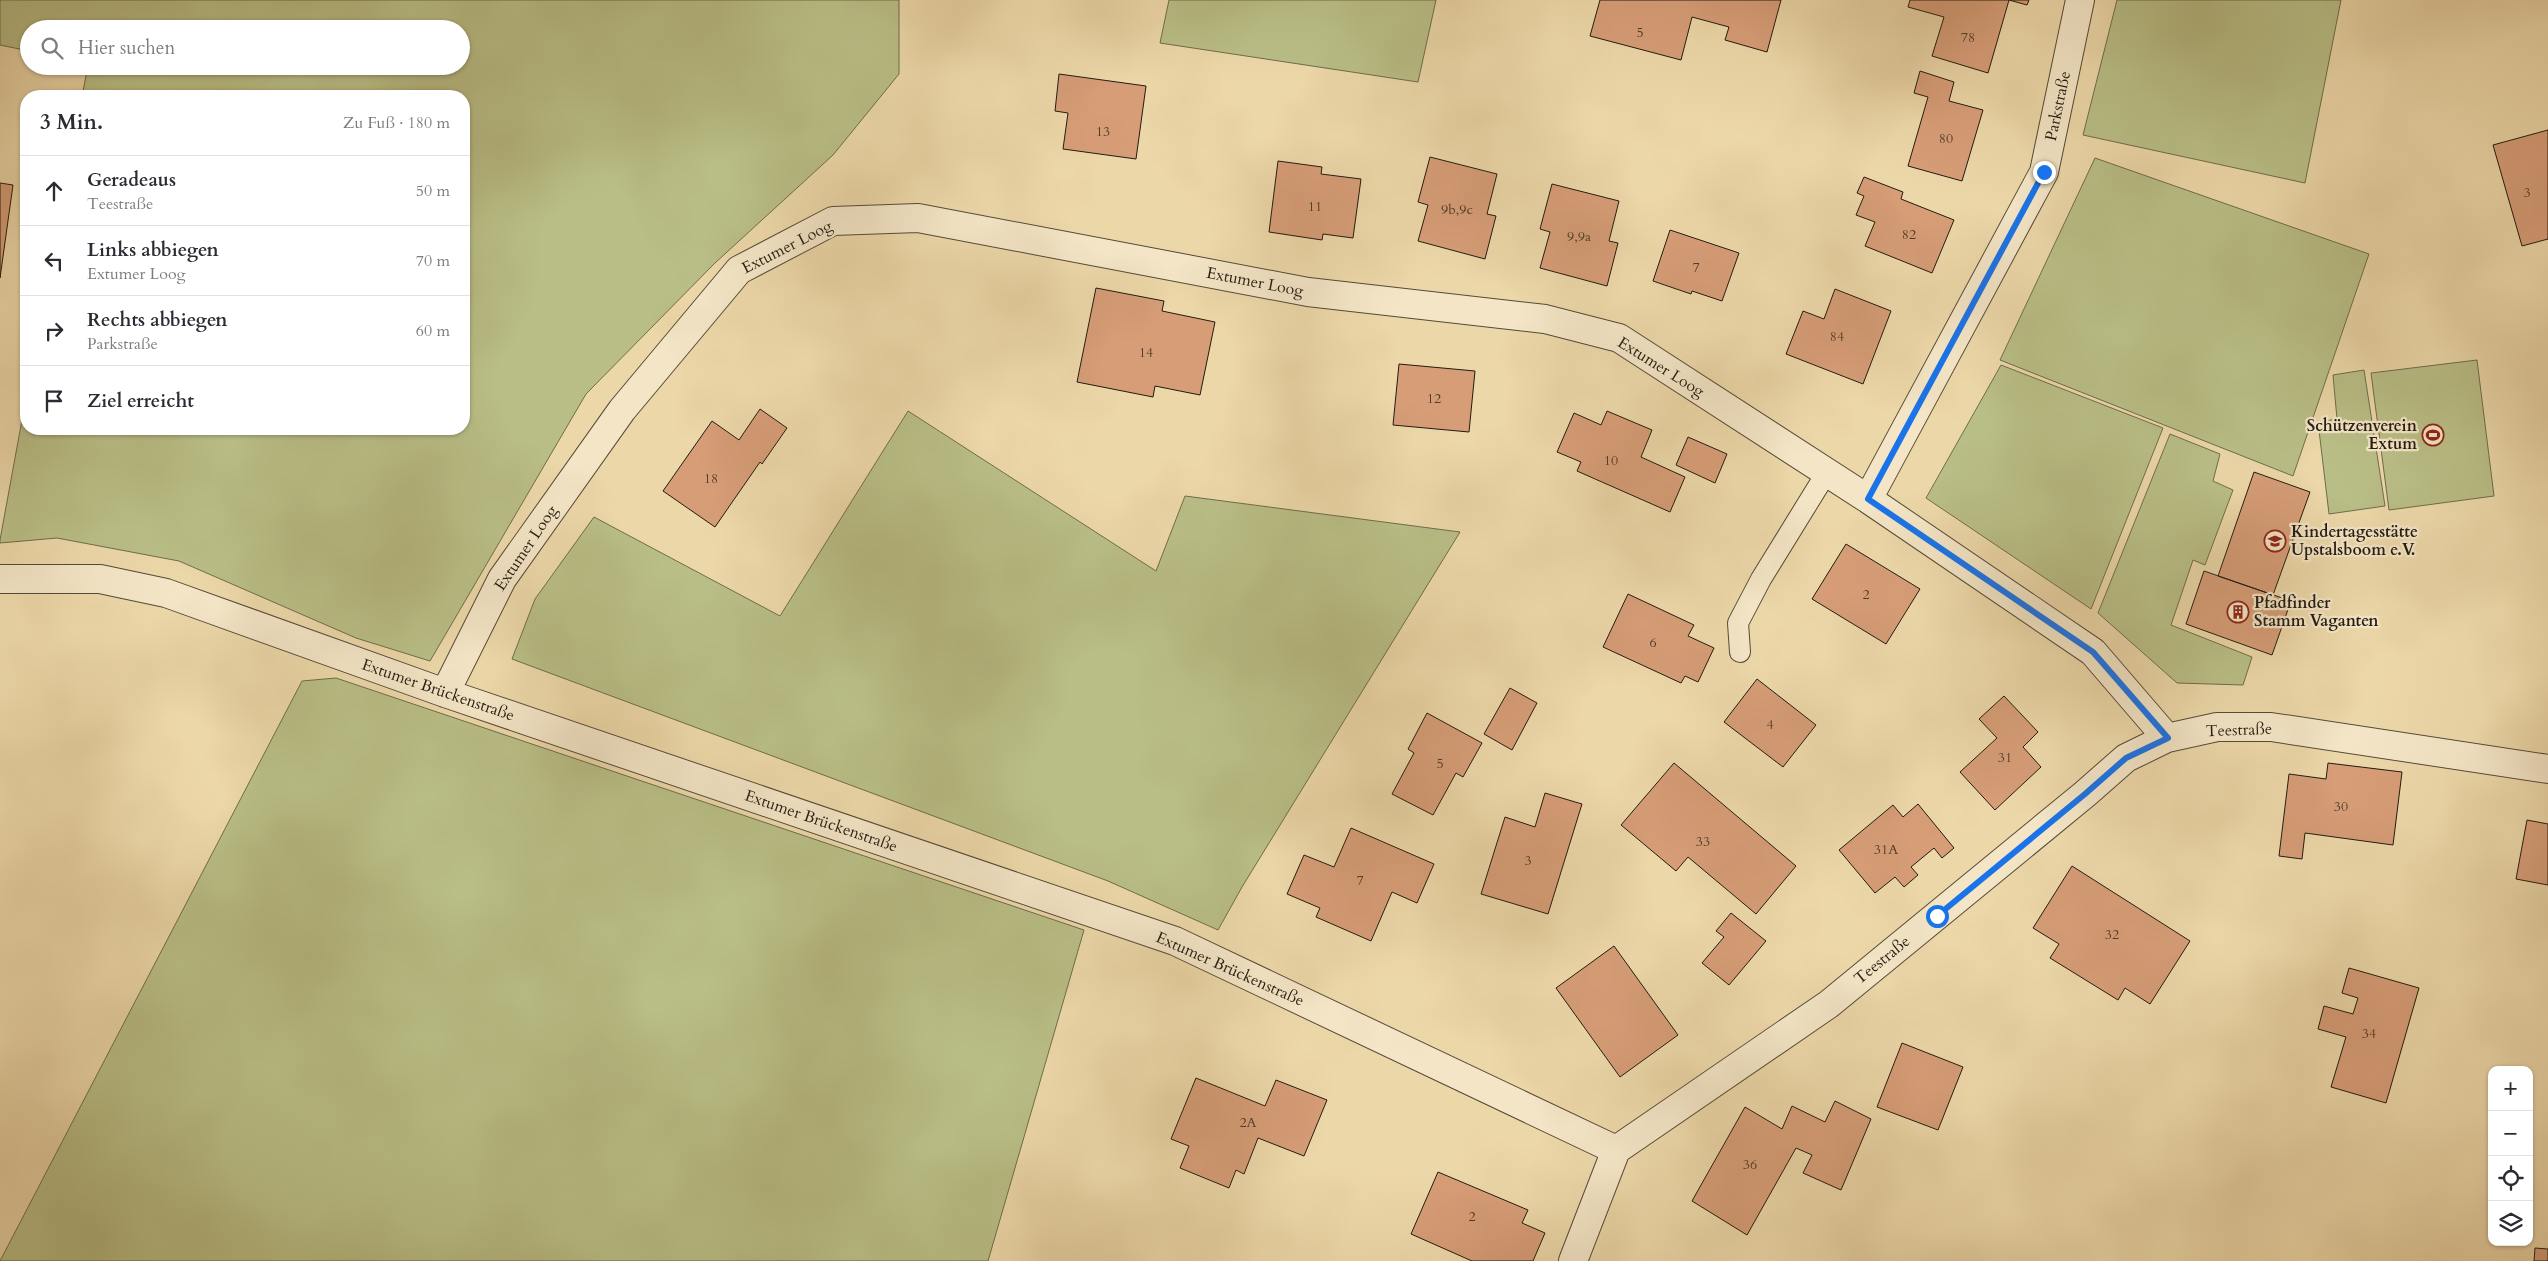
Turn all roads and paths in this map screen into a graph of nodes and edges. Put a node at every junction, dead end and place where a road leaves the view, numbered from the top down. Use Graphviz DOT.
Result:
graph roads {
  1 [pos="2080,0"];
  2 [pos="1827,472"];
  3 [pos="1868,499"];
  4 [pos="0,579"];
  5 [pos="1740,652"];
  6 [pos="445,693"];
  7 [pos="2168,738"];
  8 [pos="2548,769"];
  9 [pos="1616,1150"];
  10 [pos="1573,1261"];
  1 -- 3 [label="street, Parkstraße"];
  2 -- 3 [label="street, Extumer Loog"];
  2 -- 5 [label="lane"];
  2 -- 6 [label="street, Extumer Loog"];
  3 -- 7 [label="street, Extumer Loog"];
  4 -- 6 [label="street, Extumer Brückenstraße"];
  6 -- 9 [label="street, Extumer Brückenstraße"];
  7 -- 8 [label="street, Teestraße"];
  7 -- 9 [label="street, Teestraße"];
  9 -- 10 [label="street"];
}
